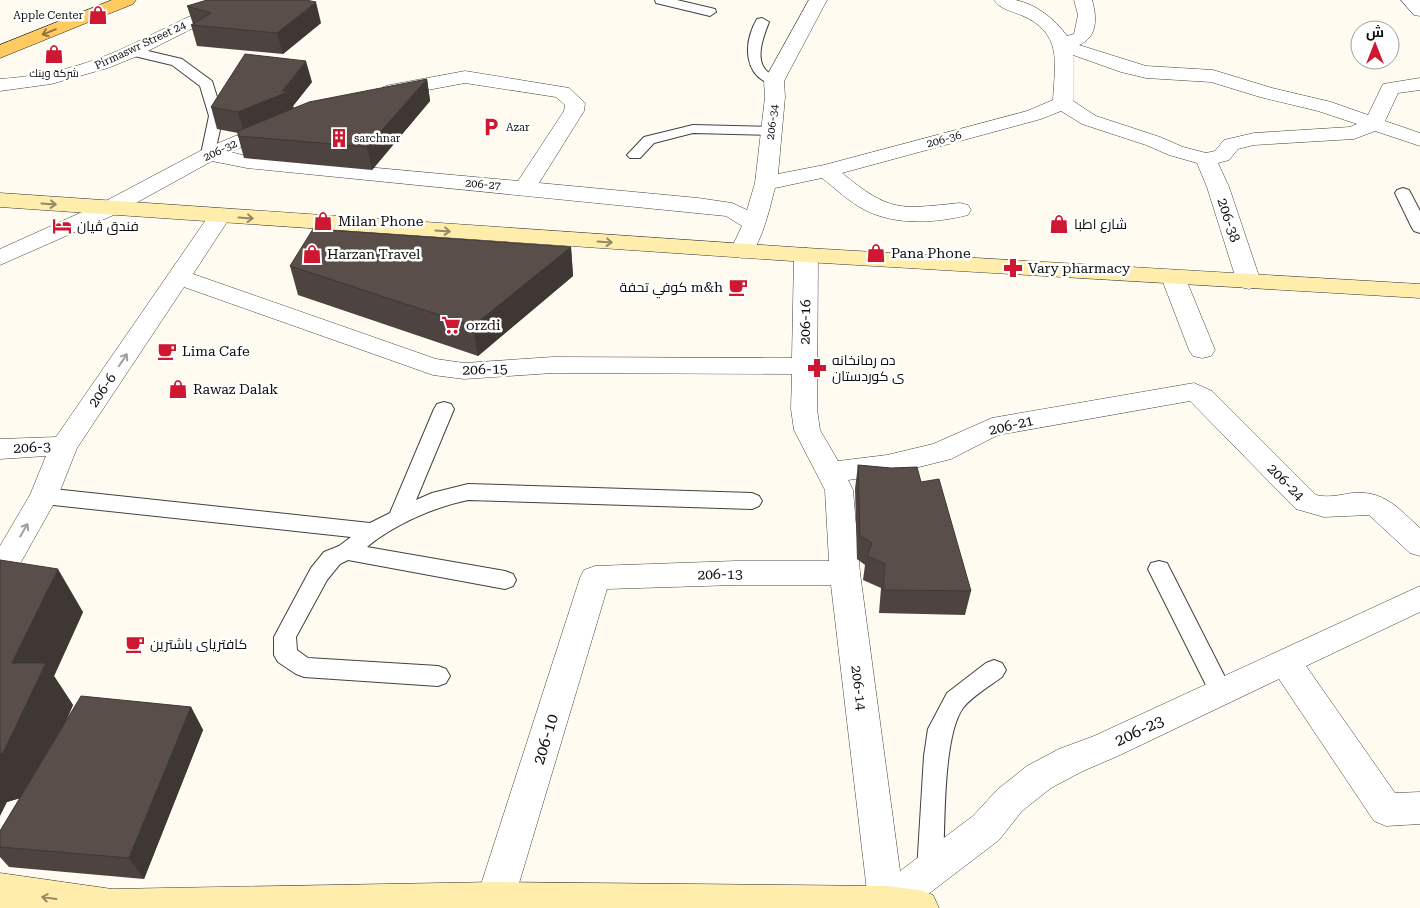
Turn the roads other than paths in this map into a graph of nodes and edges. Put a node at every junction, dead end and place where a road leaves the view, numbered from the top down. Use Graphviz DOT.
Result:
graph roads {
  1 [pos="127,0"];
  2 [pos="248,0"];
  3 [pos="661,0"];
  4 [pos="818,0"];
  5 [pos="1003,0"];
  6 [pos="1083,0"];
  7 [pos="1410,0"];
  8 [pos="1420,11"];
  9 [pos="710,12"];
  10 [pos="762,22"];
  11 [pos="1062,44"];
  12 [pos="0,52"];
  13 [pos="131,52"];
  14 [pos="774,81"];
  15 [pos="1420,84"];
  16 [pos="0,85"];
  17 [pos="374,92"];
  18 [pos="1064,103"];
  19 [pos="290,119"];
  20 [pos="1374,124"];
  21 [pos="771,131"];
  22 [pos="1420,140"];
  23 [pos="209,154"];
  24 [pos="635,155"];
  25 [pos="1206,160"];
  26 [pos="826,171"];
  27 [pos="766,183"];
  28 [pos="525,188"];
  29 [pos="1403,193"];
  30 [pos="0,200"];
  31 [pos="108,209"];
  32 [pos="960,210"];
  33 [pos="220,216"];
  34 [pos="754,224"];
  35 [pos="1420,228"];
  36 [pos="742,251"];
  37 [pos="806,255"];
  38 [pos="0,258"];
  39 [pos="180,277"];
  40 [pos="1173,277"];
  41 [pos="1249,282"];
  42 [pos="1420,291"];
  43 [pos="1202,350"];
  44 [pos="805,366"];
  45 [pos="1194,392"];
  46 [pos="444,409"];
  47 [pos="64,446"];
  48 [pos="0,449"];
  49 [pos="831,472"];
  50 [pos="44,496"];
  51 [pos="752,501"];
  52 [pos="399,516"];
  53 [pos="372,530"];
  54 [pos="1420,545"];
  55 [pos="347,552"];
  56 [pos="1159,570"];
  57 [pos="0,572"];
  58 [pos="845,573"];
  59 [pos="595,578"];
  60 [pos="505,580"];
  61 [pos="1420,598"];
  62 [pos="1285,662"];
  63 [pos="994,670"];
  64 [pos="438,676"];
  65 [pos="1221,692"];
  66 [pos="1420,808"];
  67 [pos="930,871"];
  68 [pos="0,891"];
  69 [pos="495,900"];
  70 [pos="903,906"];
  71 [pos="112,907"];
  1 -- 12 [label="main road, one-way"];
  2 -- 13 [label="street, Pirmaswr Street 24"];
  3 -- 9 [label="lane"];
  4 -- 14 [label="street, 206-34"];
  5 -- 11 [label="street"];
  6 -- 11 [label="street"];
  7 -- 8 [label="street"];
  10 -- 14 [label="lane"];
  11 -- 18 [label="street"];
  11 -- 20 [label="street"];
  13 -- 16 [label="street, Pirmaswr Street 24"];
  13 -- 23 [label="lane"];
  14 -- 21 [label="street, 206-34"];
  15 -- 20 [label="street"];
  17 -- 28 [label="street"];
  18 -- 25 [label="street"];
  18 -- 26 [label="street, 206-36"];
  19 -- 23 [label="street, 206-32"];
  20 -- 22 [label="street"];
  20 -- 25 [label="street"];
  21 -- 24 [label="lane"];
  21 -- 27 [label="street, 206-34"];
  23 -- 28 [label="street, 206-27"];
  23 -- 31 [label="street, 206-32"];
  25 -- 41 [label="street, 206-38"];
  26 -- 27 [label="street, 206-36"];
  26 -- 32 [label="street"];
  27 -- 34 [label="street, 206-34"];
  28 -- 34 [label="street, 206-27"];
  29 -- 35 [label="lane"];
  30 -- 31 [label="main road, one-way"];
  31 -- 33 [label="main road"];
  31 -- 38 [label="street, 206-32"];
  33 -- 36 [label="main road, one-way"];
  33 -- 39 [label="street, 206-6"];
  34 -- 36 [label="street, 206-34"];
  36 -- 37 [label="main road"];
  37 -- 40 [label="main road"];
  37 -- 44 [label="street, 206-16"];
  39 -- 44 [label="street, 206-15"];
  47 -- 39 [label="street, 206-6, one-way"];
  40 -- 41 [label="main road"];
  40 -- 43 [label="street"];
  41 -- 42 [label="main road"];
  44 -- 49 [label="street, 206-16"];
  45 -- 49 [label="street, 206-21"];
  45 -- 54 [label="street, 206-24"];
  46 -- 52 [label="lane"];
  47 -- 48 [label="street, 206-3"];
  47 -- 50 [label="street, 206-6"];
  49 -- 58 [label="street, 206-14"];
  50 -- 53 [label="lane"];
  57 -- 50 [label="street, 206-6, one-way"];
  51 -- 52 [label="lane"];
  52 -- 53 [label="lane"];
  53 -- 55 [label="lane"];
  55 -- 60 [label="lane"];
  55 -- 64 [label="lane"];
  56 -- 65 [label="lane"];
  58 -- 59 [label="street, 206-13"];
  58 -- 70 [label="street, 206-14"];
  59 -- 69 [label="street, 206-10"];
  61 -- 62 [label="street, 206-23"];
  62 -- 65 [label="street, 206-23"];
  62 -- 66 [label="street"];
  63 -- 67 [label="lane"];
  65 -- 67 [label="street, 206-23"];
  67 -- 70 [label="street, 206-23"];
  71 -- 68 [label="main road, one-way"];
  69 -- 70 [label="main road"];
  69 -- 71 [label="main road"];
}
